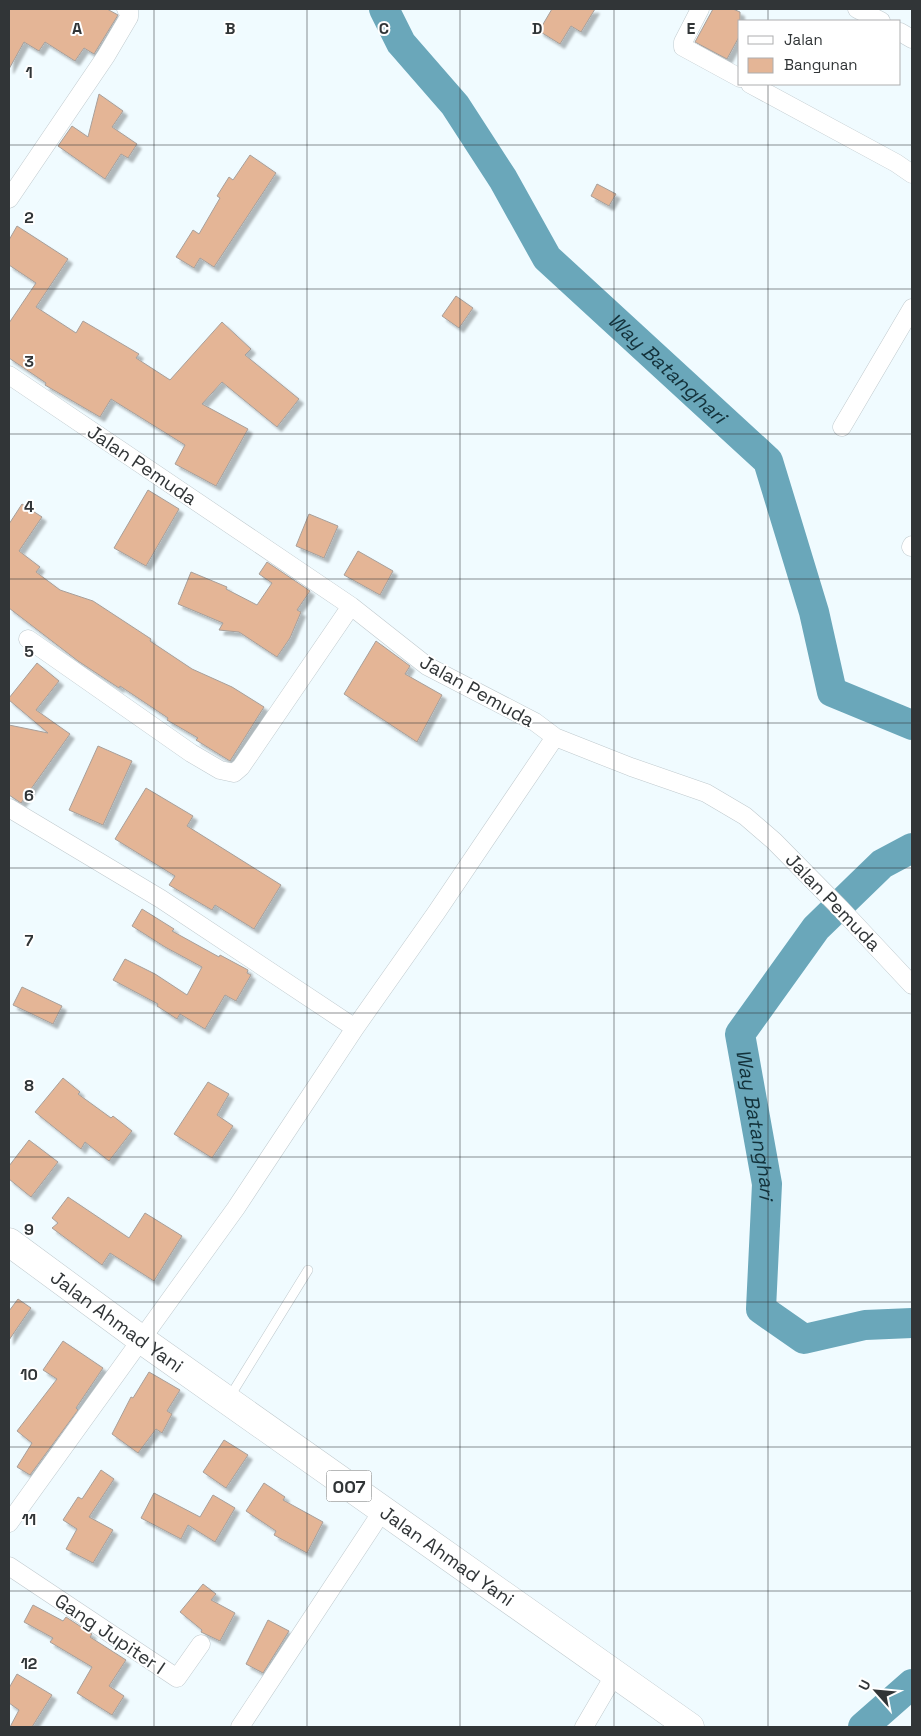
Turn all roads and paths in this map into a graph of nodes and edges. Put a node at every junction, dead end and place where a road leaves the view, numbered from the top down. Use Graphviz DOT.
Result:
graph roads {
  1 [pos="126,9"];
  2 [pos="700,9"];
  3 [pos="901,33"];
  4 [pos="912,39"];
  5 [pos="738,77"];
  6 [pos="752,85"];
  7 [pos="912,174"];
  8 [pos="9,199"];
  9 [pos="912,308"];
  10 [pos="9,375"];
  11 [pos="842,427"];
  12 [pos="351,606"];
  13 [pos="28,639"];
  14 [pos="555,737"];
  15 [pos="9,808"];
  16 [pos="912,985"];
  17 [pos="355,1028"];
  18 [pos="9,1242"];
  19 [pos="308,1270"];
  20 [pos="142,1340"];
  21 [pos="228,1400"];
  22 [pos="383,1510"];
  23 [pos="9,1523"];
  24 [pos="9,1566"];
  25 [pos="201,1644"];
  26 [pos="615,1674"];
  27 [pos="240,1727"];
  28 [pos="584,1727"];
  29 [pos="690,1727"];
  1 -- 8 [label="street"];
  2 -- 5 [label="street"];
  3 -- 4 [label="street"];
  6 -- 7 [label="street"];
  9 -- 11 [label="street"];
  10 -- 12 [label="street, Jalan Pemuda"];
  12 -- 13 [label="street"];
  12 -- 14 [label="street, Jalan Pemuda"];
  14 -- 16 [label="street, Jalan Pemuda"];
  14 -- 17 [label="street"];
  15 -- 17 [label="street"];
  17 -- 20 [label="street"];
  18 -- 20 [label="main road, Jalan Ahmad Yani / 007"];
  19 -- 21 [label="lane"];
  20 -- 21 [label="main road, Jalan Ahmad Yani / 007"];
  20 -- 23 [label="street"];
  21 -- 22 [label="main road, Jalan Ahmad Yani / 007"];
  22 -- 26 [label="main road, Jalan Ahmad Yani / 007"];
  22 -- 27 [label="street"];
  24 -- 25 [label="street, Gang Jupiter I"];
  26 -- 28 [label="street"];
  26 -- 29 [label="main road, Jalan Ahmad Yani / 007"];
}
